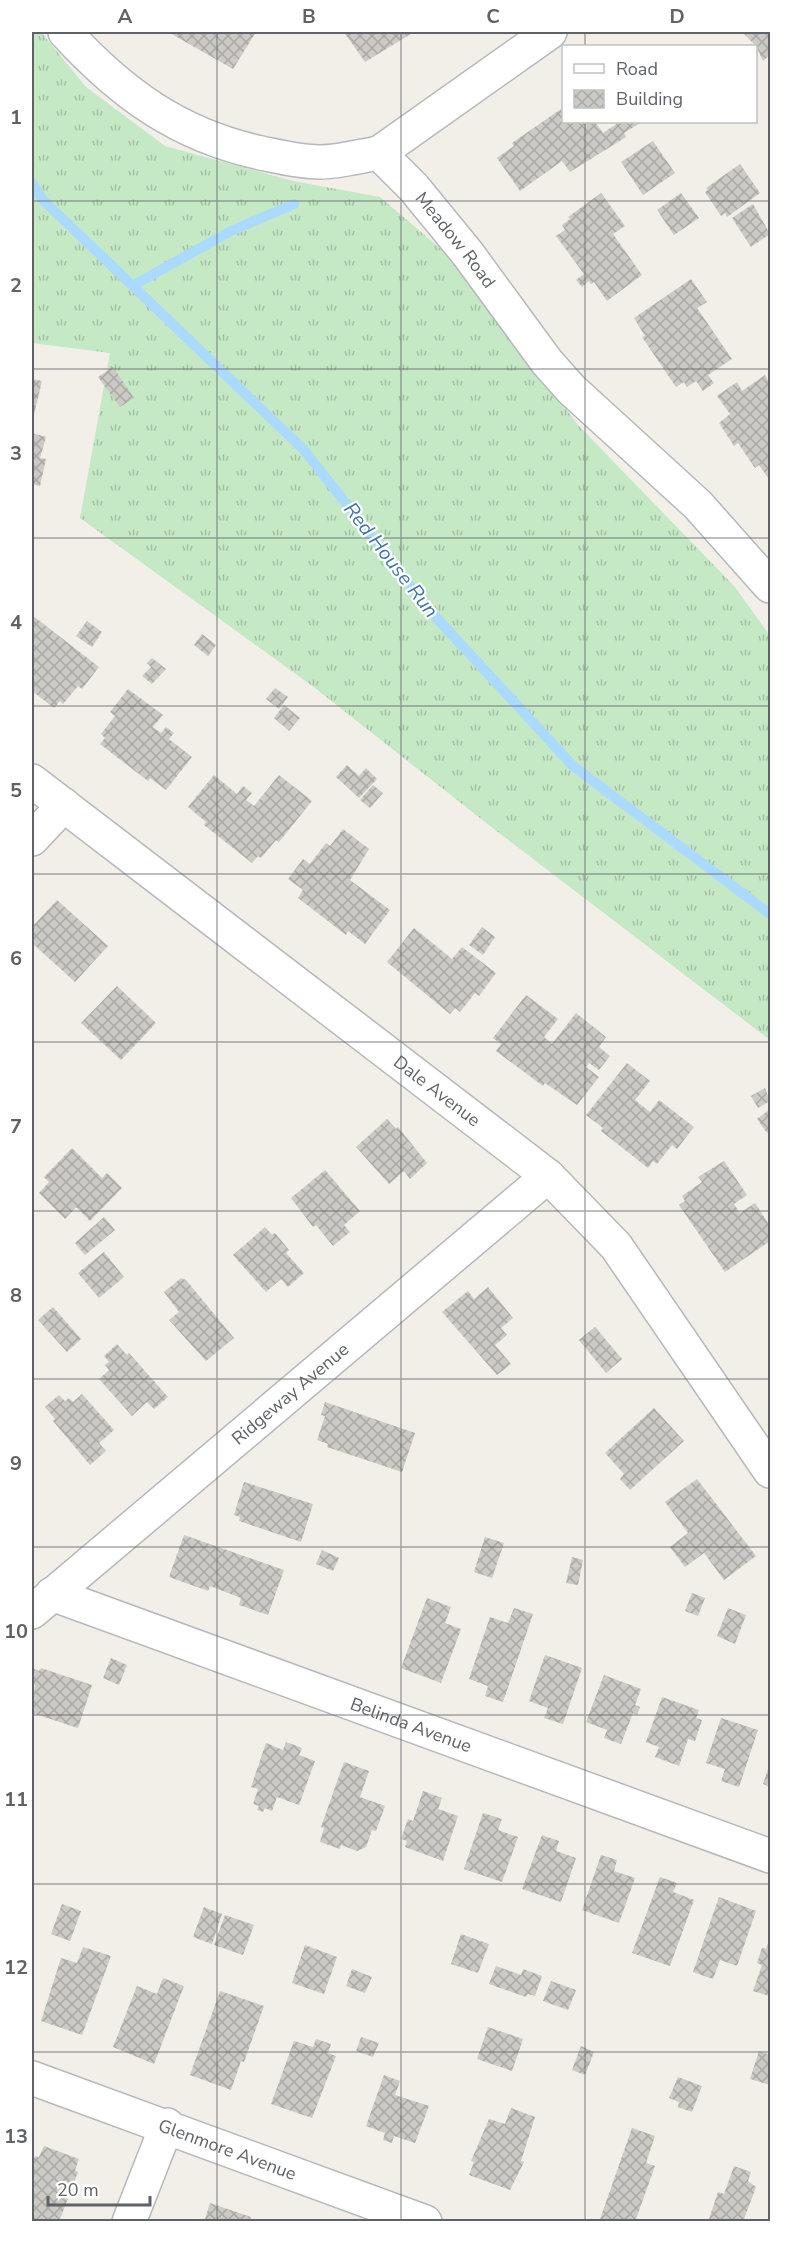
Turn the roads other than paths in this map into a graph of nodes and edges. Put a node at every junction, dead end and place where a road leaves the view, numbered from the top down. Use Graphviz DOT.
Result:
graph roads {
  1 [pos="65,32"];
  2 [pos="550,32"];
  3 [pos="379,153"];
  4 [pos="771,586"];
  5 [pos="32,781"];
  6 [pos="64,804"];
  7 [pos="32,839"];
  8 [pos="548,1176"];
  9 [pos="771,1471"];
  10 [pos="42,1603"];
  11 [pos="771,1856"];
  12 [pos="32,2078"];
  13 [pos="167,2125"];
  14 [pos="129,2222"];
  15 [pos="425,2222"];
  1 -- 3 [label="street"];
  2 -- 3 [label="street"];
  3 -- 4 [label="street, Meadow Road"];
  5 -- 6 [label="street, Dale Avenue"];
  6 -- 7 [label="street"];
  6 -- 8 [label="street, Dale Avenue"];
  8 -- 9 [label="street, Dale Avenue"];
  8 -- 10 [label="street, Ridgeway Avenue"];
  10 -- 11 [label="street, Belinda Avenue"];
  12 -- 13 [label="street, Glenmore Avenue"];
  13 -- 14 [label="street"];
  13 -- 15 [label="street, Glenmore Avenue"];
}
